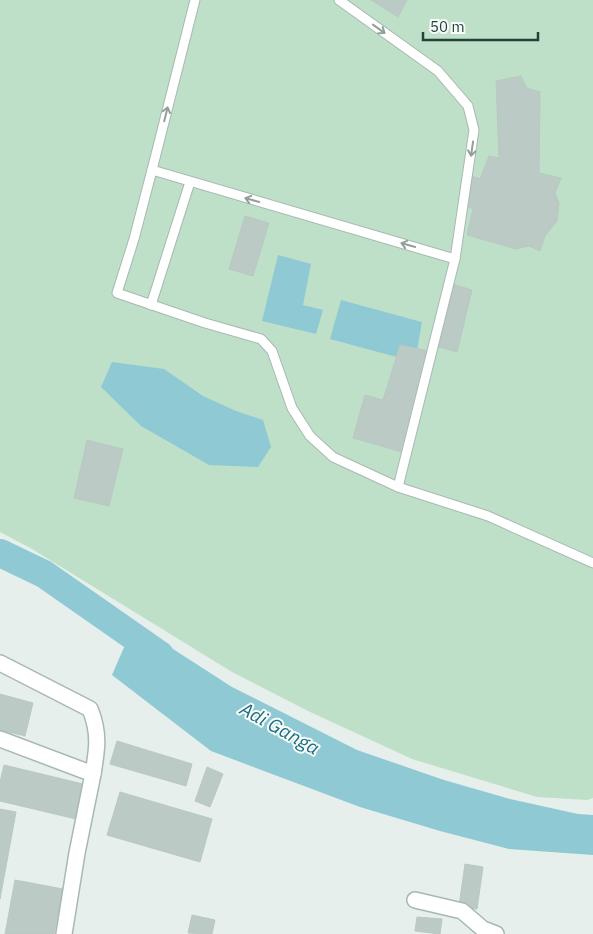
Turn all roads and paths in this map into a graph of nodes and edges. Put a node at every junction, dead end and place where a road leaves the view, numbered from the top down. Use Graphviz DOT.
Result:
graph roads {
  1 [pos="195,0"];
  2 [pos="340,0"];
  3 [pos="152,170"];
  4 [pos="190,182"];
  5 [pos="455,259"];
  6 [pos="151,305"];
  7 [pos="398,487"];
  8 [pos="593,563"];
  9 [pos="0,663"];
  10 [pos="0,739"];
  11 [pos="93,774"];
  12 [pos="415,900"];
  13 [pos="64,934"];
  14 [pos="496,934"];
  3 -- 1 [label="lane, one-way"];
  2 -- 5 [label="lane, one-way"];
  3 -- 4 [label="lane"];
  3 -- 6 [label="lane"];
  5 -- 4 [label="lane, one-way"];
  4 -- 6 [label="lane"];
  5 -- 7 [label="lane"];
  6 -- 7 [label="lane"];
  7 -- 8 [label="lane"];
  9 -- 11 [label="street"];
  10 -- 11 [label="street"];
  11 -- 13 [label="street"];
  12 -- 14 [label="street"];
}
